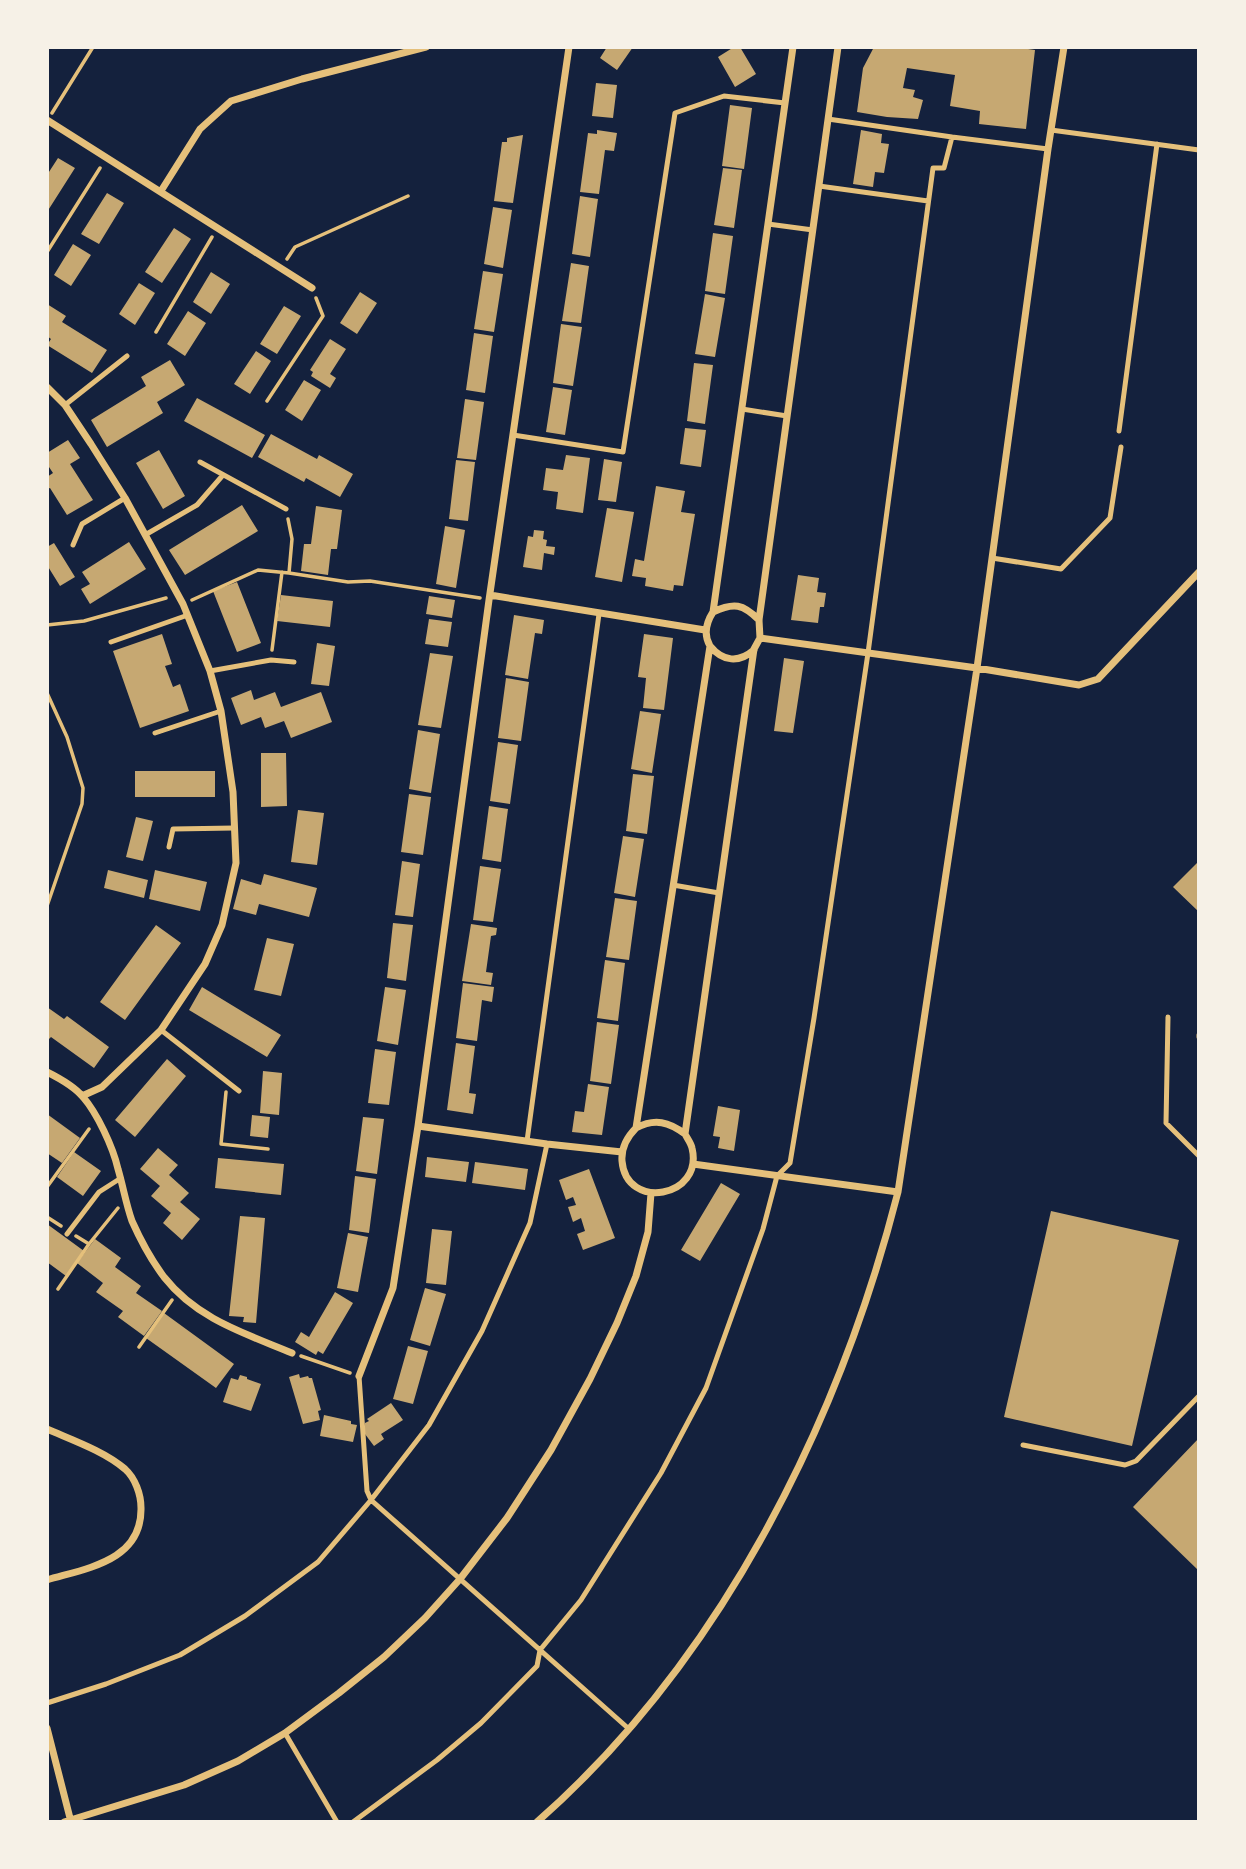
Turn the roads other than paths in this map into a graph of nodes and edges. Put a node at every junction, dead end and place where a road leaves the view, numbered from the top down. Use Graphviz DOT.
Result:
graph roads {
  1 [pos="426,47"];
  2 [pos="569,47"];
  3 [pos="793,47"];
  4 [pos="838,47"];
  5 [pos="1064,47"];
  6 [pos="785,103"];
  7 [pos="828,119"];
  8 [pos="47,120"];
  9 [pos="1051,130"];
  10 [pos="952,137"];
  11 [pos="1157,144"];
  12 [pos="1048,149"];
  13 [pos="1199,150"];
  14 [pos="819,186"];
  15 [pos="161,191"];
  16 [pos="928,201"];
  17 [pos="768,224"];
  18 [pos="813,230"];
  19 [pos="312,288"];
  20 [pos="127,356"];
  21 [pos="47,387"];
  22 [pos="65,405"];
  23 [pos="742,409"];
  24 [pos="787,416"];
  25 [pos="1119,431"];
  26 [pos="513,435"];
  27 [pos="1121,447"];
  28 [pos="200,462"];
  29 [pos="223,475"];
  30 [pos="125,498"];
  31 [pos="286,509"];
  32 [pos="145,535"];
  33 [pos="73,545"];
  34 [pos="992,558"];
  35 [pos="1199,572"];
  36 [pos="490,597"];
  37 [pos="713,612"];
  38 [pos="599,614"];
  39 [pos="188,615"];
  40 [pos="758,620"];
  41 [pos="705,631"];
  42 [pos="760,638"];
  43 [pos="111,642"];
  44 [pos="710,646"];
  45 [pos="754,649"];
  46 [pos="867,653"];
  47 [pos="294,663"];
  48 [pos="976,668"];
  49 [pos="210,671"];
  50 [pos="221,711"];
  51 [pos="155,733"];
  52 [pos="234,828"];
  53 [pos="169,847"];
  54 [pos="673,885"];
  55 [pos="719,893"];
  56 [pos="1168,1017"];
  57 [pos="161,1030"];
  58 [pos="47,1072"];
  59 [pos="239,1091"];
  60 [pos="82,1096"];
  61 [pos="418,1126"];
  62 [pos="636,1128"];
  63 [pos="685,1134"];
  64 [pos="527,1141"];
  65 [pos="547,1144"];
  66 [pos="622,1152"];
  67 [pos="1199,1156"];
  68 [pos="693,1164"];
  69 [pos="777,1176"];
  70 [pos="121,1178"];
  71 [pos="898,1192"];
  72 [pos="651,1193"];
  73 [pos="68,1232"];
  74 [pos="292,1353"];
  75 [pos="359,1376"];
  76 [pos="1199,1396"];
  77 [pos="47,1429"];
  78 [pos="1023,1445"];
  79 [pos="371,1500"];
  80 [pos="460,1579"];
  81 [pos="47,1580"];
  82 [pos="540,1650"];
  83 [pos="47,1703"];
  84 [pos="47,1728"];
  85 [pos="629,1729"];
  86 [pos="285,1733"];
  87 [pos="68,1821"];
  88 [pos="337,1822"];
  89 [pos="353,1822"];
  90 [pos="537,1822"];
  1 -- 15 [label="street"];
  2 -- 26 [label="street"];
  3 -- 6 [label="street"];
  4 -- 7 [label="street"];
  5 -- 9 [label="street"];
  6 -- 17 [label="street"];
  6 -- 26 [label="lane"];
  7 -- 10 [label="lane"];
  7 -- 14 [label="street"];
  8 -- 15 [label="street"];
  9 -- 11 [label="lane"];
  9 -- 12 [label="street"];
  10 -- 12 [label="lane"];
  10 -- 16 [label="lane"];
  11 -- 13 [label="lane"];
  11 -- 25 [label="lane"];
  12 -- 34 [label="street"];
  14 -- 16 [label="lane"];
  14 -- 18 [label="street"];
  15 -- 19 [label="street"];
  16 -- 46 [label="lane"];
  17 -- 18 [label="lane"];
  17 -- 23 [label="street"];
  18 -- 24 [label="street"];
  20 -- 22 [label="lane"];
  21 -- 22 [label="street"];
  22 -- 30 [label="street"];
  23 -- 24 [label="lane"];
  23 -- 37 [label="street"];
  24 -- 40 [label="street"];
  26 -- 36 [label="street"];
  27 -- 34 [label="lane"];
  28 -- 29 [label="lane"];
  29 -- 31 [label="lane"];
  29 -- 32 [label="lane"];
  30 -- 32 [label="street"];
  30 -- 33 [label="lane"];
  32 -- 39 [label="street"];
  34 -- 48 [label="street"];
  35 -- 48 [label="street"];
  36 -- 38 [label="street"];
  36 -- 61 [label="street"];
  37 -- 40 [label="street"];
  37 -- 41 [label="street"];
  38 -- 41 [label="street"];
  38 -- 64 [label="lane"];
  39 -- 43 [label="lane"];
  39 -- 49 [label="street"];
  40 -- 42 [label="street"];
  41 -- 44 [label="street"];
  42 -- 45 [label="street"];
  42 -- 46 [label="street"];
  44 -- 45 [label="street"];
  44 -- 54 [label="street"];
  45 -- 55 [label="street"];
  46 -- 48 [label="street"];
  46 -- 69 [label="lane"];
  47 -- 49 [label="lane"];
  48 -- 71 [label="street"];
  49 -- 50 [label="street"];
  50 -- 51 [label="lane"];
  50 -- 52 [label="street"];
  52 -- 53 [label="lane"];
  52 -- 57 [label="street"];
  54 -- 55 [label="lane"];
  54 -- 62 [label="street"];
  55 -- 63 [label="street"];
  56 -- 67 [label="lane"];
  57 -- 59 [label="lane"];
  57 -- 60 [label="street"];
  58 -- 60 [label="street"];
  60 -- 70 [label="street"];
  61 -- 64 [label="street"];
  61 -- 75 [label="street"];
  62 -- 63 [label="street"];
  62 -- 66 [label="street"];
  63 -- 68 [label="street"];
  64 -- 65 [label="street"];
  65 -- 66 [label="street"];
  65 -- 79 [label="lane"];
  66 -- 72 [label="street"];
  68 -- 69 [label="street"];
  68 -- 72 [label="street"];
  69 -- 71 [label="street"];
  69 -- 82 [label="lane"];
  70 -- 73 [label="lane"];
  70 -- 74 [label="street"];
  71 -- 85 [label="street"];
  72 -- 80 [label="street"];
  75 -- 79 [label="lane"];
  76 -- 78 [label="lane"];
  77 -- 81 [label="street"];
  79 -- 80 [label="lane"];
  79 -- 83 [label="lane"];
  80 -- 82 [label="lane"];
  80 -- 86 [label="street"];
  82 -- 85 [label="lane"];
  82 -- 89 [label="lane"];
  84 -- 87 [label="street"];
  85 -- 90 [label="street"];
  86 -- 87 [label="street"];
  86 -- 88 [label="lane"];
}
